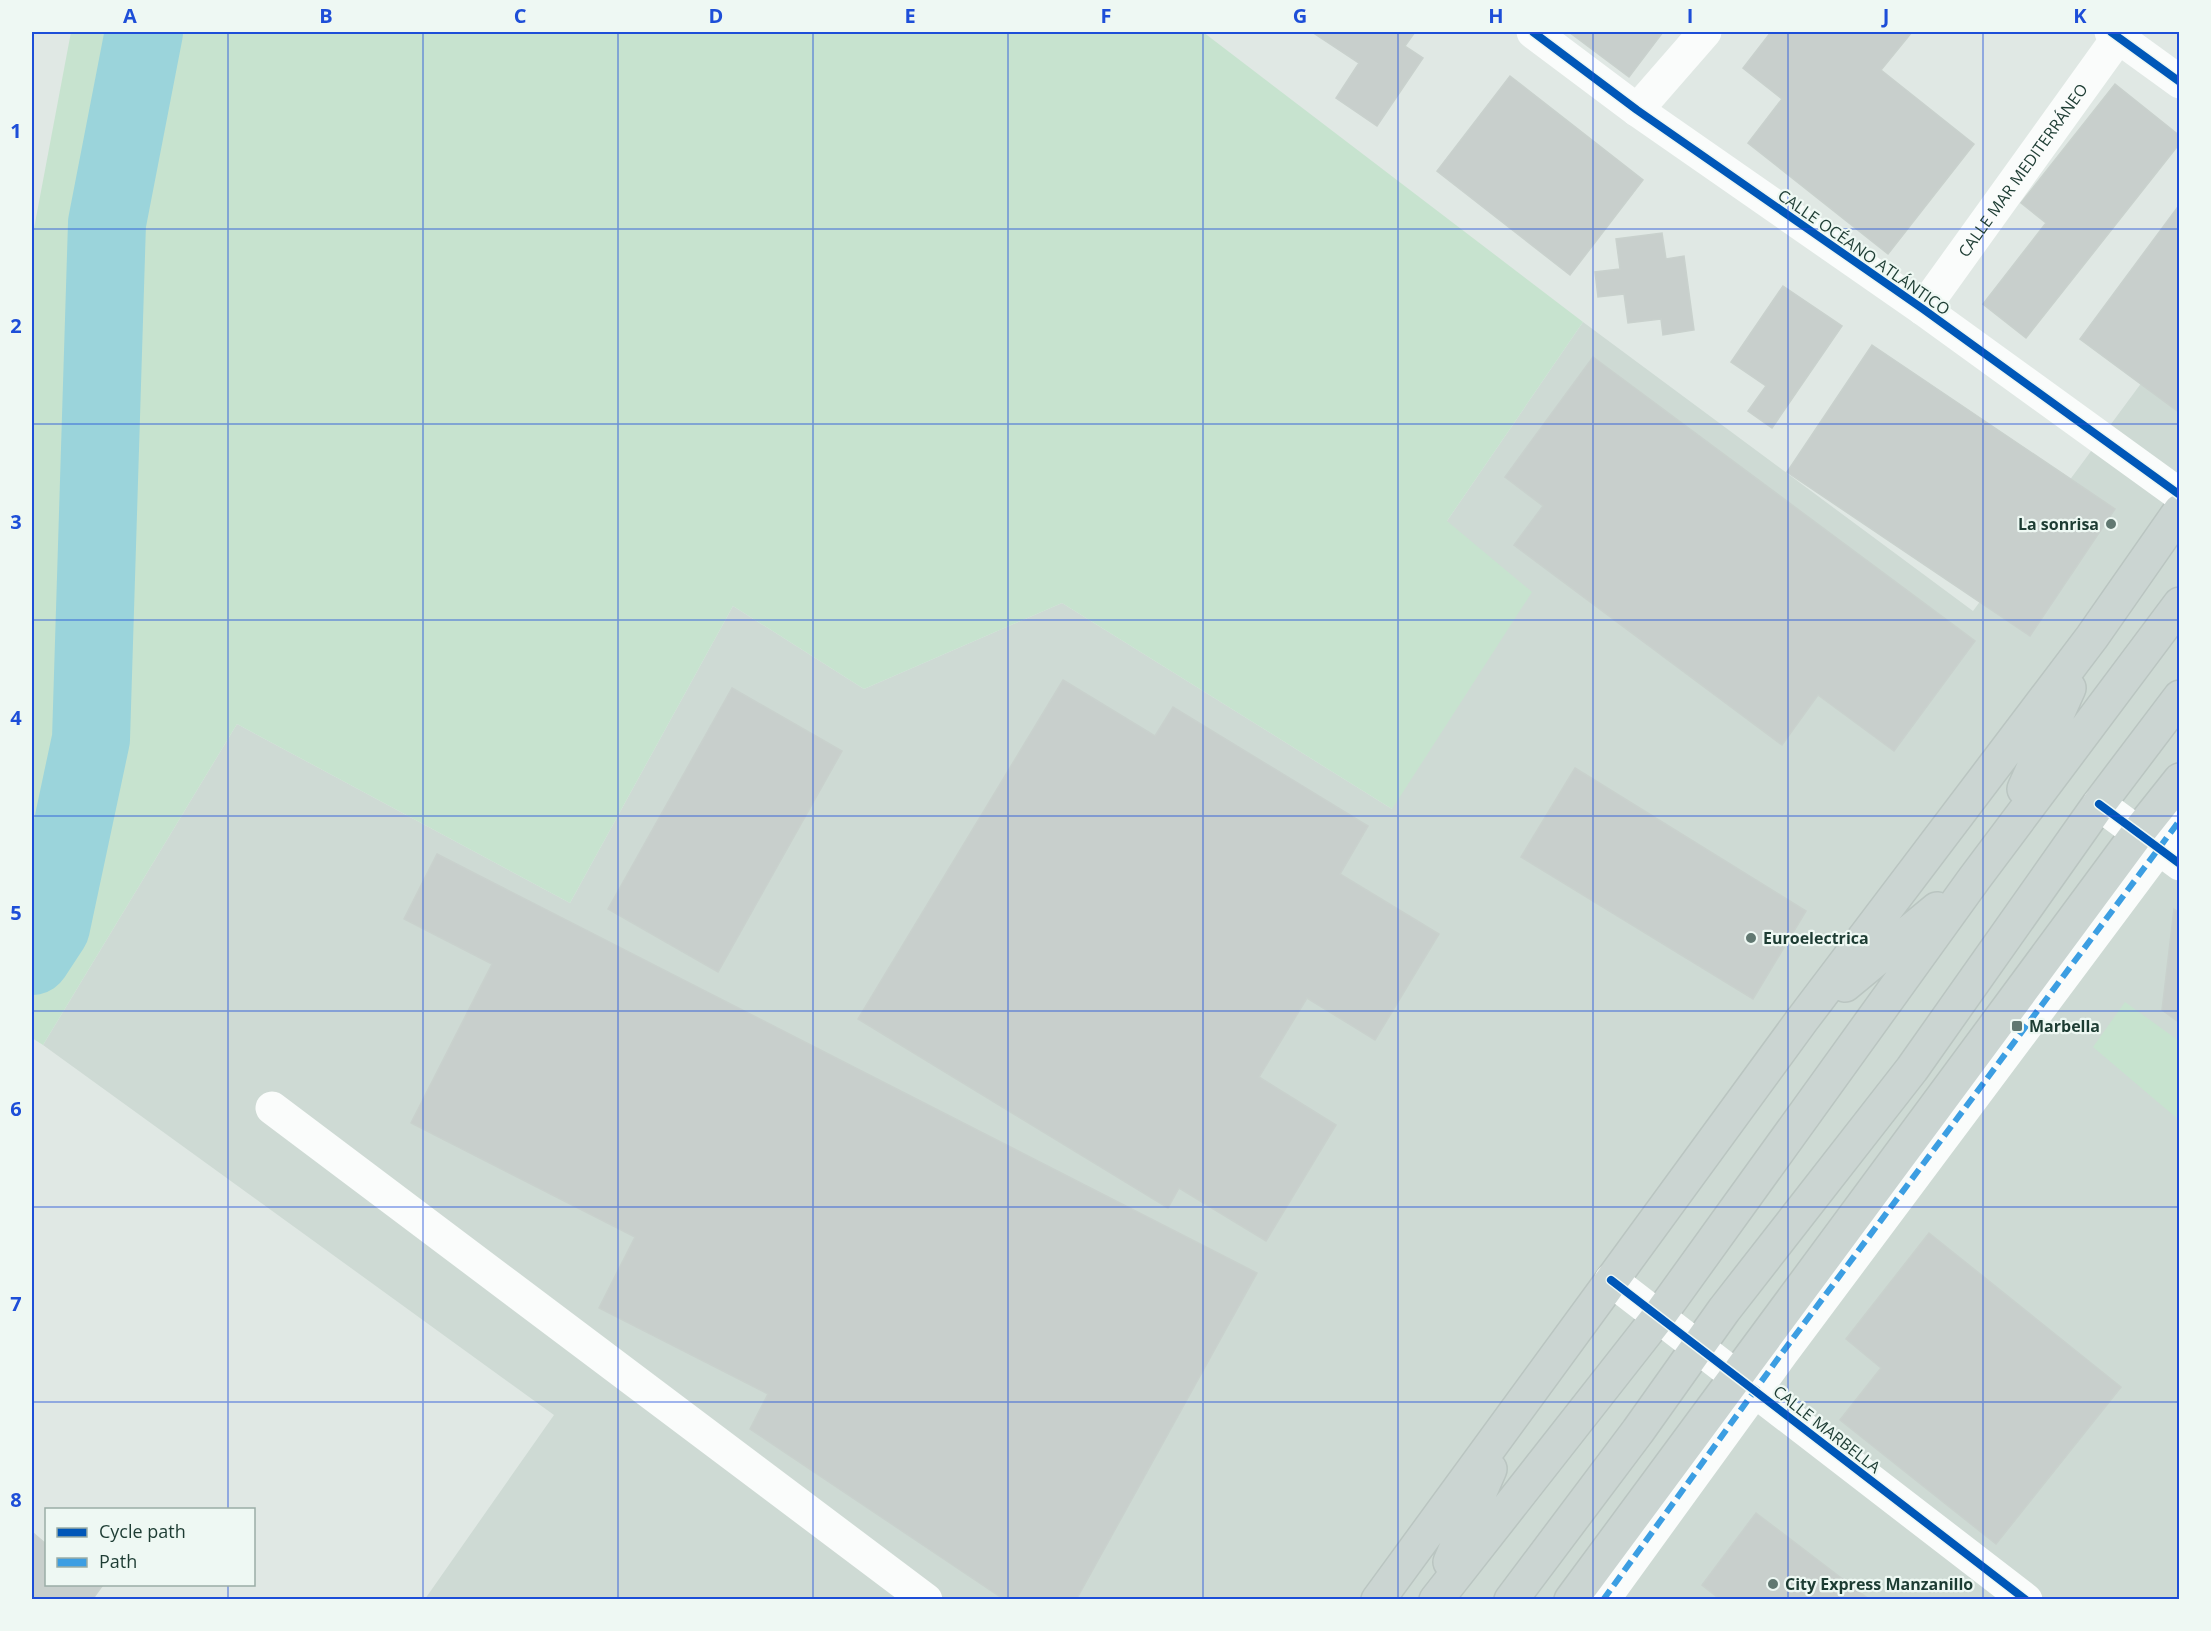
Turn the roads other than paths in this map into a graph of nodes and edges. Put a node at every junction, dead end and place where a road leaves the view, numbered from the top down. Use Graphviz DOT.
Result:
graph roads {
  1 [pos="1533,32"];
  2 [pos="1705,32"];
  3 [pos="2117,33"];
  4 [pos="2180,82"];
  5 [pos="1637,110"];
  6 [pos="1923,309"];
  7 [pos="2180,495"];
  8 [pos="2180,511"];
  9 [pos="2180,604"];
  10 [pos="2092,637"];
  11 [pos="2180,697"];
  12 [pos="2180,780"];
  13 [pos="2099,804"];
  14 [pos="2180,820"];
  15 [pos="2000,845"];
  16 [pos="2158,849"];
  17 [pos="1974,879"];
  18 [pos="1802,1020"];
  19 [pos="272,1108"];
  20 [pos="1611,1280"];
  21 [pos="1659,1316"];
  22 [pos="1697,1346"];
  23 [pos="1746,1383"];
  24 [pos="1511,1418"];
  25 [pos="1586,1596"];
  26 [pos="926,1599"];
  27 [pos="1378,1599"];
  28 [pos="1435,1599"];
  29 [pos="1511,1599"];
  30 [pos="2026,1599"];
  1 -- 5 [label="street, CALLE OCÉANO ATLÁNTICO"];
  2 -- 5 [label="street"];
  3 -- 4 [label="street"];
  3 -- 6 [label="street, CALLE MAR MEDITERRÁNEO"];
  5 -- 6 [label="street, CALLE OCÉANO ATLÁNTICO"];
  6 -- 7 [label="street, CALLE OCÉANO ATLÁNTICO"];
  8 -- 10 [label="main road"];
  9 -- 15 [label="main road"];
  10 -- 15 [label="main road"];
  10 -- 18 [label="main road"];
  11 -- 13 [label="main road"];
  12 -- 16 [label="main road"];
  13 -- 16 [label="street"];
  13 -- 22 [label="main road"];
  14 -- 16 [label="street"];
  15 -- 17 [label="main road"];
  16 -- 23 [label="main road"];
  17 -- 18 [label="main road"];
  17 -- 21 [label="main road"];
  18 -- 20 [label="main road"];
  19 -- 26 [label="street"];
  20 -- 21 [label="street, CALLE MARBELLA"];
  20 -- 24 [label="main road"];
  21 -- 22 [label="street, CALLE MARBELLA"];
  21 -- 28 [label="main road"];
  22 -- 23 [label="street, CALLE MARBELLA"];
  22 -- 29 [label="main road"];
  23 -- 25 [label="main road"];
  23 -- 30 [label="street, CALLE MARBELLA"];
  24 -- 27 [label="main road"];
  24 -- 28 [label="main road"];
}
